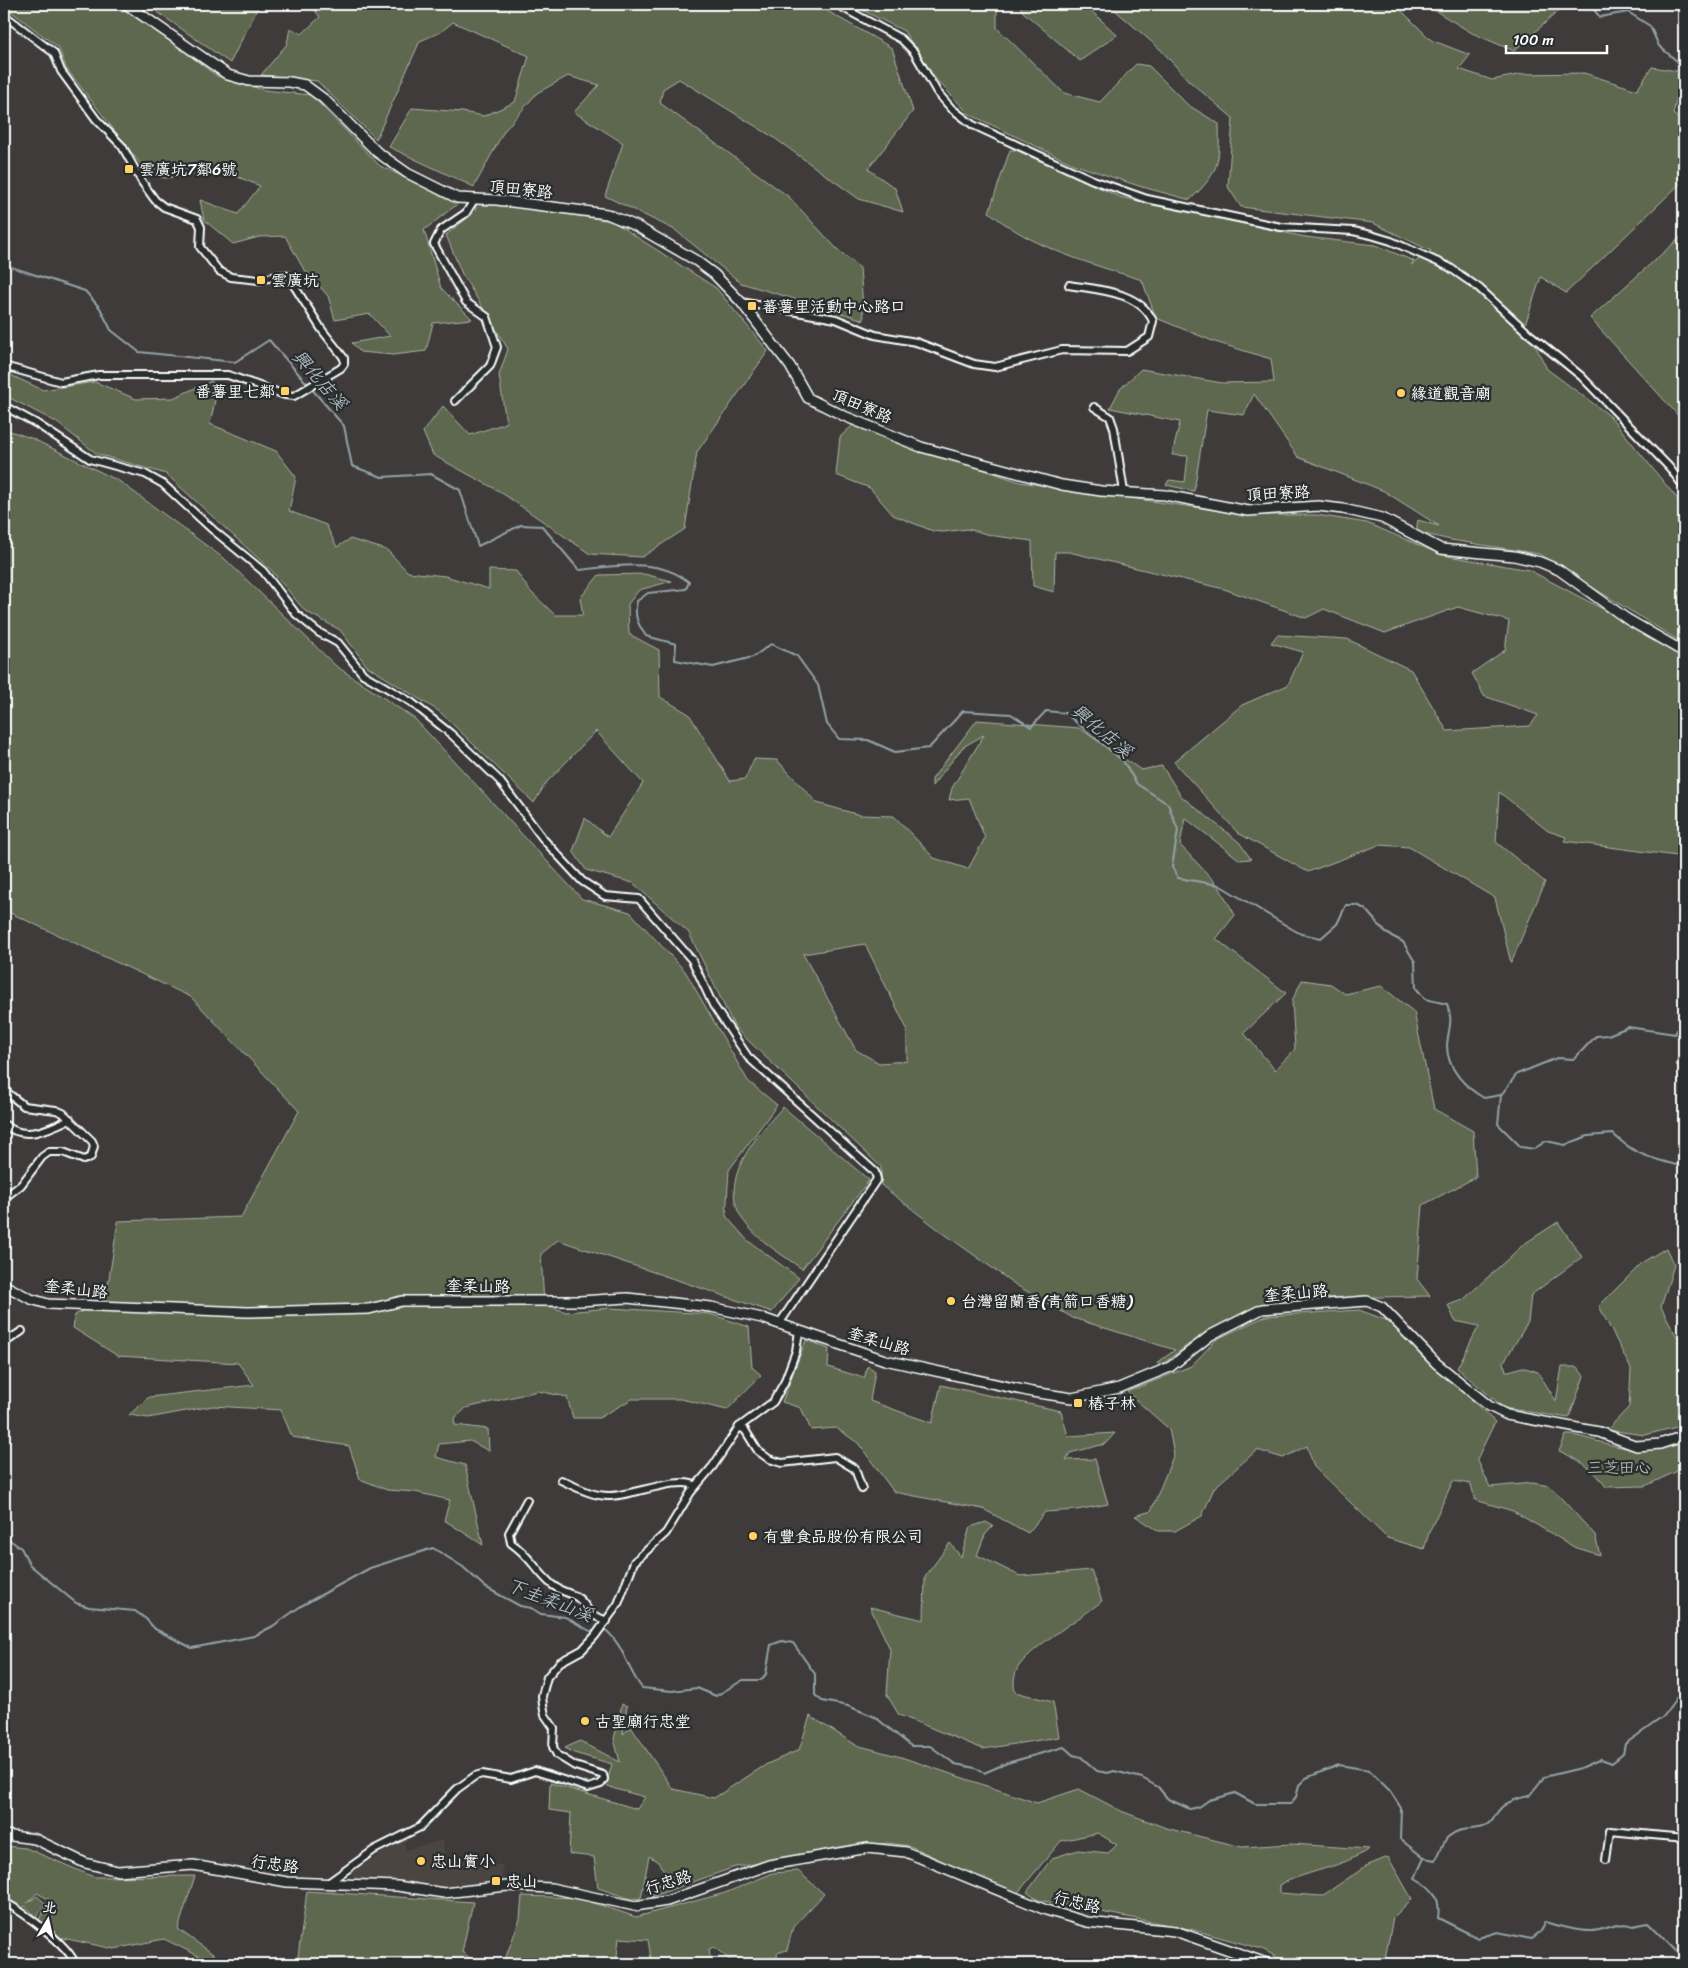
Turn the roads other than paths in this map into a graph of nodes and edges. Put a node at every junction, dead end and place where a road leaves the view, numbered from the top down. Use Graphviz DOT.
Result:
graph roads {
  1 [pos="126,4"];
  2 [pos="836,4"];
  3 [pos="4,16"];
  4 [pos="474,200"];
  5 [pos="1069,285"];
  6 [pos="741,302"];
  7 [pos="4,366"];
  8 [pos="455,401"];
  9 [pos="4,406"];
  10 [pos="1094,407"];
  11 [pos="1684,487"];
  12 [pos="1124,492"];
  13 [pos="1684,652"];
  14 [pos="4,1090"];
  15 [pos="70,1119"];
  16 [pos="4,1124"];
  17 [pos="4,1198"];
  18 [pos="4,1285"];
  19 [pos="779,1324"];
  20 [pos="22,1331"];
  21 [pos="799,1331"];
  22 [pos="4,1343"];
  23 [pos="739,1427"];
  24 [pos="1684,1436"];
  25 [pos="561,1480"];
  26 [pos="696,1486"];
  27 [pos="862,1489"];
  28 [pos="527,1500"];
  29 [pos="605,1623"];
  30 [pos="4,1835"];
  31 [pos="1684,1838"];
  32 [pos="1606,1860"];
  33 [pos="328,1883"];
  34 [pos="4,1902"];
  35 [pos="75,1964"];
  36 [pos="1268,1964"];
  1 -- 4 [label="street, 頂田寮路"];
  2 -- 11 [label="street"];
  3 -- 7 [label="street"];
  4 -- 6 [label="street, 頂田寮路"];
  4 -- 8 [label="street"];
  5 -- 6 [label="street"];
  6 -- 12 [label="street, 頂田寮路"];
  9 -- 19 [label="street"];
  10 -- 12 [label="street"];
  12 -- 13 [label="street, 頂田寮路"];
  14 -- 15 [label="street"];
  15 -- 16 [label="street"];
  15 -- 17 [label="street"];
  18 -- 19 [label="street, 奎柔山路"];
  19 -- 21 [label="street, 奎柔山路"];
  20 -- 22 [label="street"];
  21 -- 23 [label="street"];
  21 -- 24 [label="street, 奎柔山路"];
  23 -- 26 [label="street"];
  23 -- 27 [label="street"];
  25 -- 26 [label="street"];
  26 -- 29 [label="street"];
  28 -- 29 [label="street"];
  29 -- 33 [label="street"];
  30 -- 33 [label="street, 行忠路"];
  31 -- 32 [label="street"];
  33 -- 36 [label="street, 行忠路"];
  34 -- 35 [label="street"];
}
